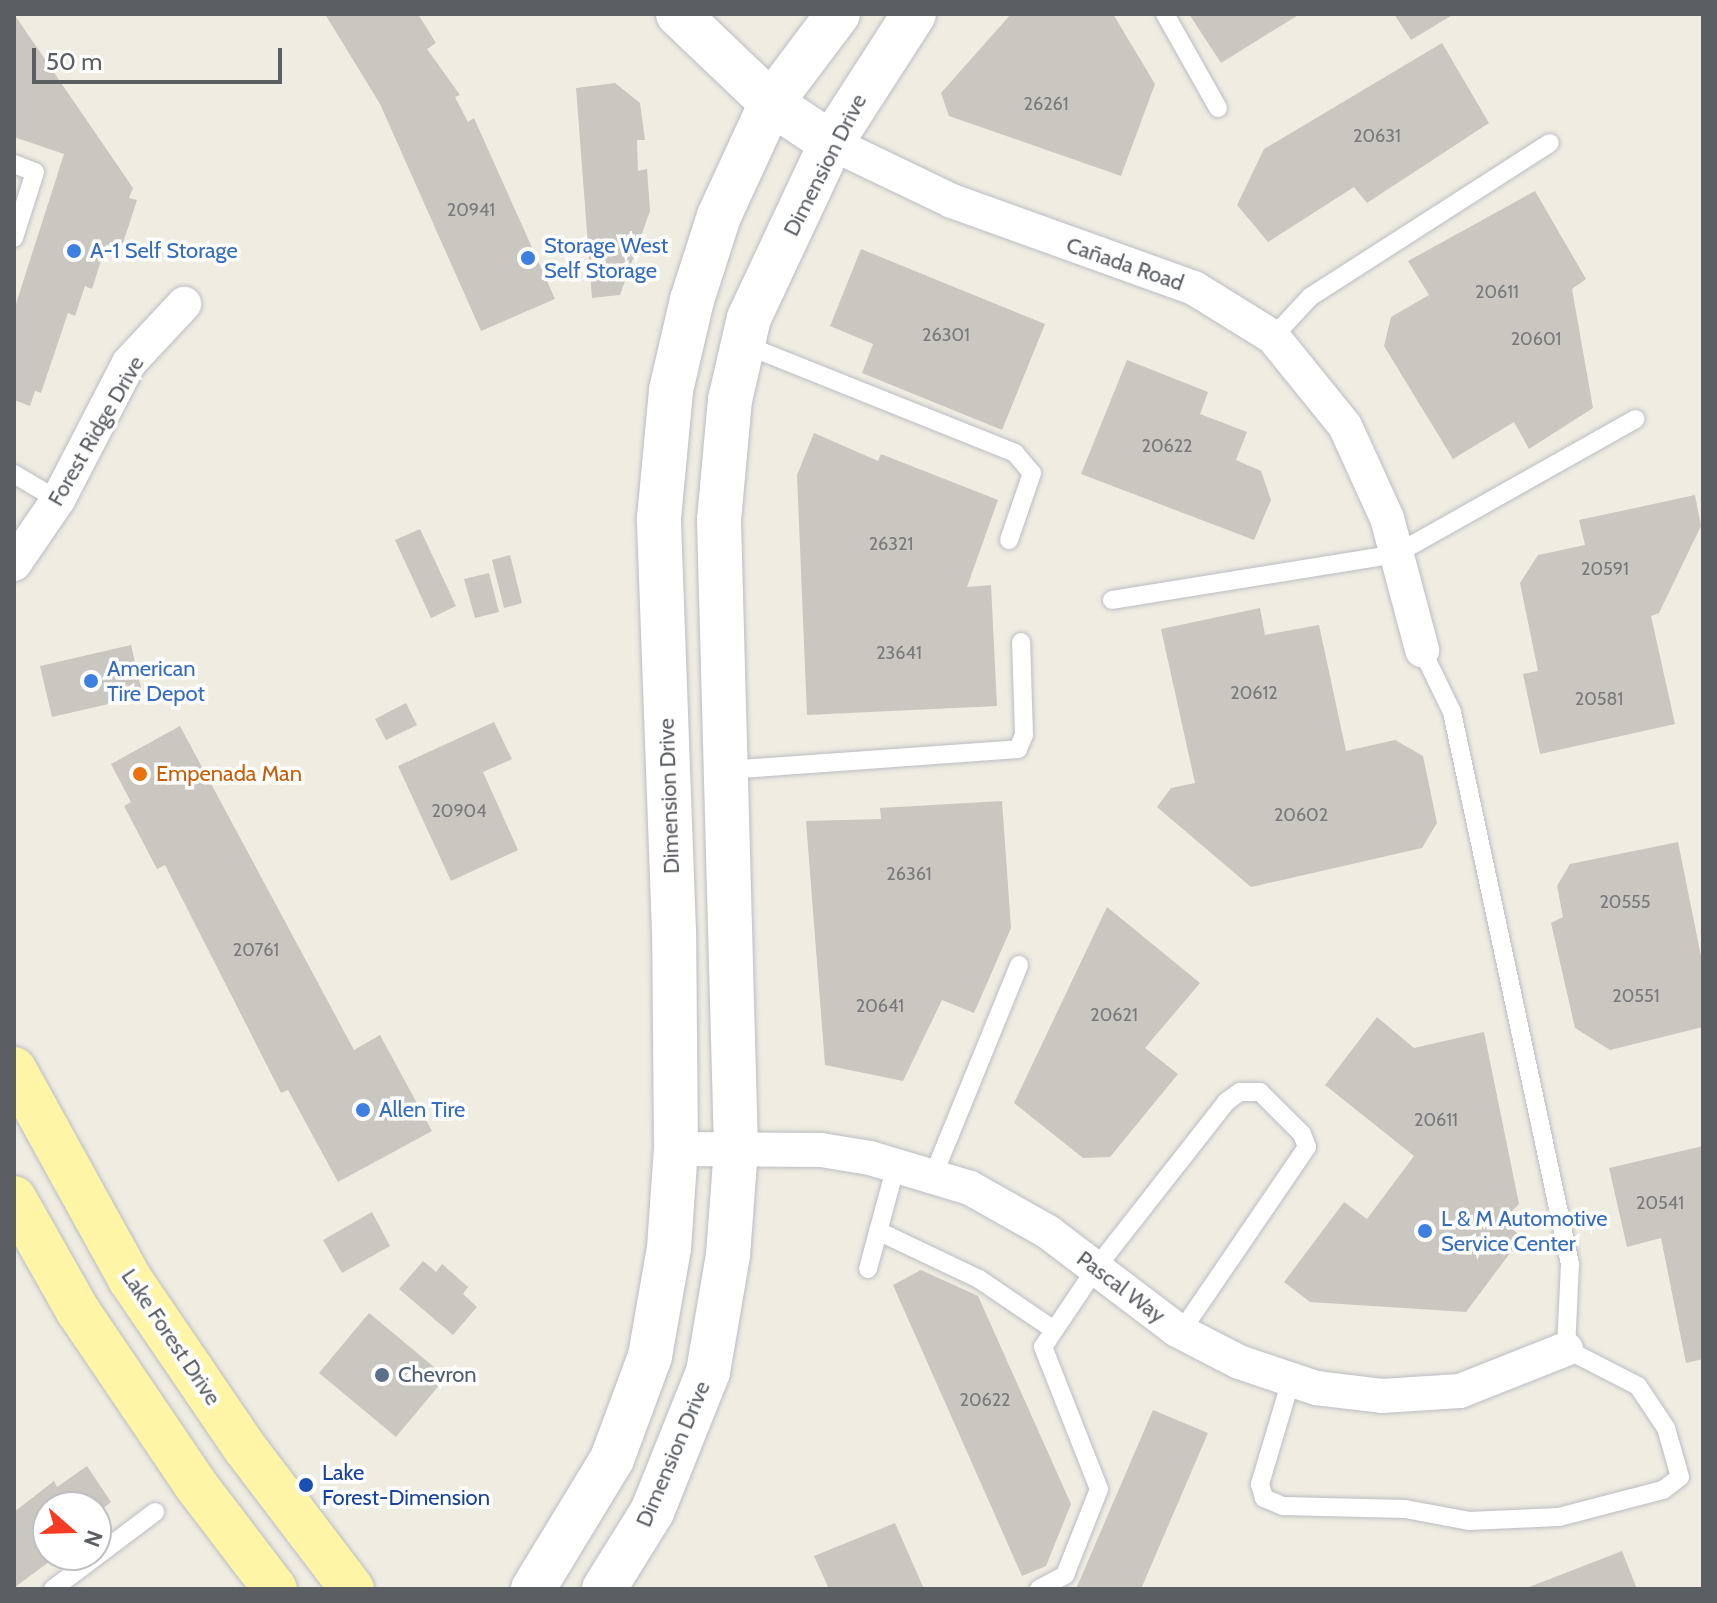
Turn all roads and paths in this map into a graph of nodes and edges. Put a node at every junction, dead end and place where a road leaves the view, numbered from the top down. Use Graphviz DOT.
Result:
graph roads {
  1 [pos="678,14"];
  2 [pos="838,14"];
  3 [pos="914,14"];
  4 [pos="1165,14"];
  5 [pos="771,103"];
  6 [pos="1218,108"];
  7 [pos="831,143"];
  8 [pos="1550,143"];
  9 [pos="14,164"];
  10 [pos="14,238"];
  11 [pos="184,304"];
  12 [pos="1273,337"];
  13 [pos="743,344"];
  14 [pos="1636,419"];
  15 [pos="14,474"];
  16 [pos="58,500"];
  17 [pos="1009,540"];
  18 [pos="1396,554"];
  19 [pos="14,564"];
  20 [pos="1112,600"];
  21 [pos="1021,642"];
  22 [pos="1422,650"];
  23 [pos="727,770"];
  24 [pos="1019,965"];
  25 [pos="14,1069"];
  26 [pos="676,1149"];
  27 [pos="736,1149"];
  28 [pos="896,1165"];
  29 [pos="933,1176"];
  30 [pos="14,1198"];
  31 [pos="878,1231"];
  32 [pos="1096,1268"];
  33 [pos="868,1269"];
  34 [pos="1054,1330"];
  35 [pos="1181,1332"];
  36 [pos="1566,1349"];
  37 [pos="1291,1380"];
  38 [pos="155,1512"];
  39 [pos="53,1589"];
  40 [pos="275,1589"];
  41 [pos="352,1589"];
  42 [pos="533,1589"];
  43 [pos="604,1589"];
  44 [pos="1039,1589"];
  1 -- 5 [label="main road, Cañada Road"];
  2 -- 5 [label="main road, Dimension Drive"];
  3 -- 7 [label="main road, Dimension Drive"];
  4 -- 6 [label="lane"];
  5 -- 7 [label="main road, Cañada Road"];
  5 -- 26 [label="main road, Dimension Drive"];
  7 -- 12 [label="street, Cañada Road"];
  7 -- 13 [label="main road, Dimension Drive"];
  8 -- 12 [label="lane"];
  9 -- 10 [label="lane"];
  11 -- 16 [label="street, Forest Ridge Drive"];
  12 -- 18 [label="street, Cañada Road"];
  13 -- 17 [label="lane"];
  13 -- 23 [label="main road, Dimension Drive"];
  14 -- 18 [label="lane"];
  15 -- 16 [label="lane"];
  16 -- 19 [label="street, Forest Ridge Drive"];
  18 -- 20 [label="lane"];
  18 -- 22 [label="street, Cañada Road"];
  21 -- 23 [label="lane"];
  22 -- 36 [label="lane"];
  23 -- 27 [label="main road, Dimension Drive"];
  24 -- 29 [label="lane"];
  25 -- 41 [label="main road, Lake Forest Drive"];
  26 -- 27 [label="street, Pascal Way"];
  26 -- 42 [label="main road, Dimension Drive"];
  27 -- 28 [label="street, Pascal Way"];
  27 -- 43 [label="main road, Dimension Drive"];
  28 -- 29 [label="street, Pascal Way"];
  28 -- 31 [label="lane"];
  29 -- 32 [label="street, Pascal Way"];
  30 -- 40 [label="main road"];
  31 -- 33 [label="lane"];
  31 -- 34 [label="lane"];
  32 -- 34 [label="lane"];
  32 -- 35 [label="street, Pascal Way"];
  32 -- 35 [label="lane"];
  34 -- 44 [label="lane"];
  35 -- 37 [label="street, Pascal Way"];
  36 -- 37 [label="street, Pascal Way"];
  36 -- 37 [label="lane"];
  38 -- 39 [label="lane"];
}
